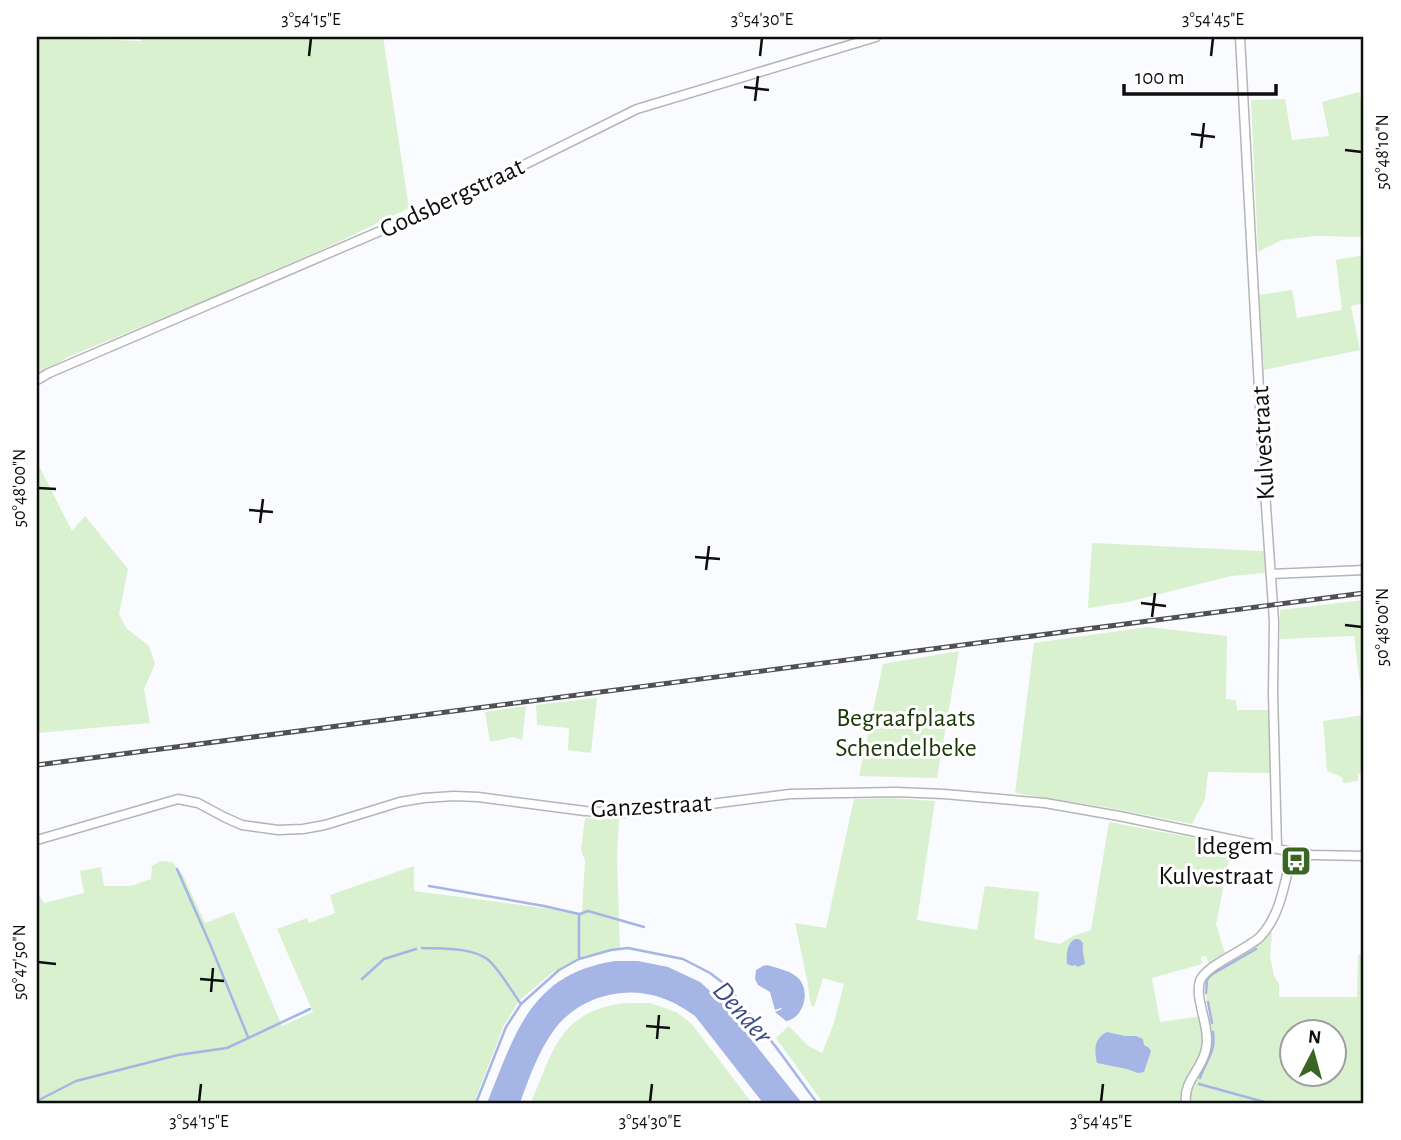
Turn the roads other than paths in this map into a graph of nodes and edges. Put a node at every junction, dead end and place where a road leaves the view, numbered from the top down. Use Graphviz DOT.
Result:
graph roads {
  1 [pos="876,37"];
  2 [pos="1240,37"];
  3 [pos="37,380"];
  4 [pos="1364,570"];
  5 [pos="1271,574"];
  6 [pos="37,840"];
  7 [pos="1277,849"];
  8 [pos="1292,852"];
  9 [pos="1364,856"];
  10 [pos="1186,1103"];
  1 -- 3 [label="street, Godsbergstraat"];
  2 -- 5 [label="street, Kulvestraat"];
  4 -- 5 [label="street"];
  5 -- 7 [label="street, Kulvestraat"];
  6 -- 7 [label="street, Ganzestraat"];
  7 -- 8 [label="street, Ganzestraat"];
  8 -- 9 [label="street, Ganzestraat"];
  8 -- 10 [label="street"];
}
